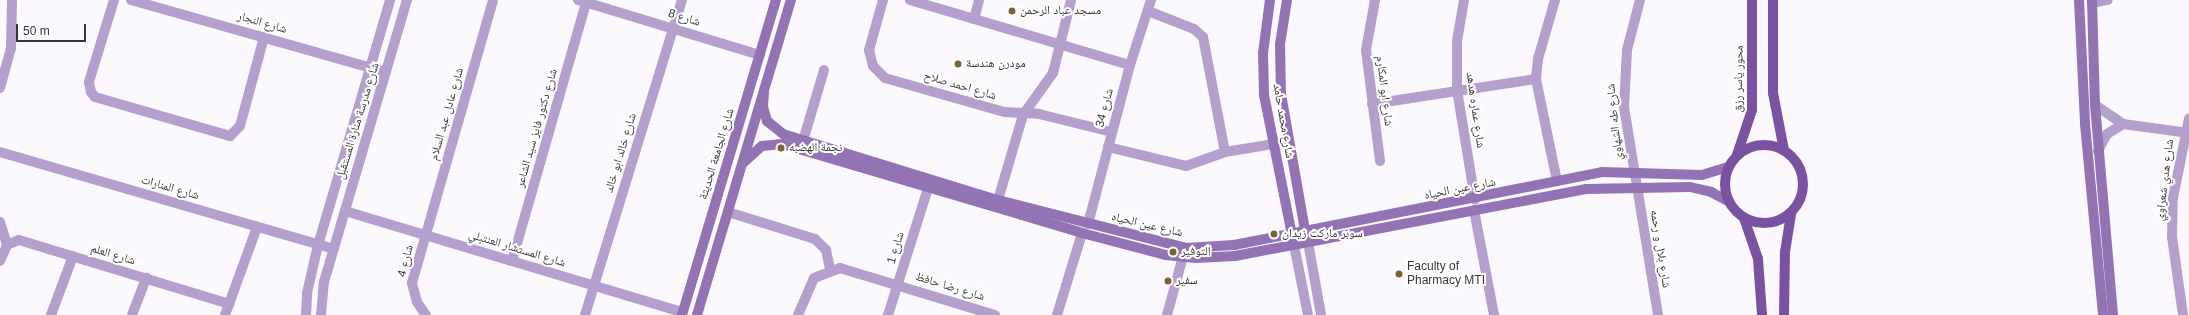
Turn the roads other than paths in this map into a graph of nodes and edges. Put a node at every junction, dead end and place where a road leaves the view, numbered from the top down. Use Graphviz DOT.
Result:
graph roads {
  1 [pos="12,0"];
  2 [pos="114,0"];
  3 [pos="131,0"];
  4 [pos="390,0"];
  5 [pos="407,0"];
  6 [pos="493,0"];
  7 [pos="682,0"];
  8 [pos="776,0"];
  9 [pos="791,0"];
  10 [pos="882,0"];
  11 [pos="910,0"];
  12 [pos="979,0"];
  13 [pos="1071,0"];
  14 [pos="1152,0"];
  15 [pos="1270,0"];
  16 [pos="1287,0"];
  17 [pos="1375,0"];
  18 [pos="1464,0"];
  19 [pos="1555,0"];
  20 [pos="1640,0"];
  21 [pos="1752,0"];
  22 [pos="1772,0"];
  23 [pos="2079,0"];
  24 [pos="2108,0"];
  25 [pos="582,1"];
  26 [pos="2092,1"];
  27 [pos="1148,12"];
  28 [pos="974,19"];
  29 [pos="672,28"];
  30 [pos="264,37"];
  31 [pos="1060,44"];
  32 [pos="760,55"];
  33 [pos="1130,65"];
  34 [pos="370,67"];
  35 [pos="824,70"];
  36 [pos="386,72"];
  37 [pos="1536,79"];
  38 [pos="0,88"];
  39 [pos="1457,90"];
  40 [pos="764,92"];
  41 [pos="1372,104"];
  42 [pos="2094,106"];
  43 [pos="1023,115"];
  44 [pos="2189,119"];
  45 [pos="2123,124"];
  46 [pos="1112,132"];
  47 [pos="2187,133"];
  48 [pos="803,141"];
  49 [pos="1274,144"];
  50 [pos="1108,147"];
  51 [pos="1784,150"];
  52 [pos="2098,151"];
  53 [pos="0,152"];
  54 [pos="1225,152"];
  55 [pos="1737,155"];
  56 [pos="1380,161"];
  57 [pos="743,163"];
  58 [pos="1729,167"];
  59 [pos="1634,171"];
  60 [pos="1557,181"];
  61 [pos="1638,187"];
  62 [pos="928,188"];
  63 [pos="998,200"];
  64 [pos="1730,202"];
  65 [pos="1474,205"];
  66 [pos="345,211"];
  67 [pos="728,212"];
  68 [pos="1791,213"];
  69 [pos="1744,218"];
  70 [pos="0,222"];
  71 [pos="1088,224"];
  72 [pos="257,227"];
  73 [pos="1305,231"];
  74 [pos="1082,233"];
  75 [pos="1292,234"];
  76 [pos="426,235"];
  77 [pos="1308,242"];
  78 [pos="7,245"];
  79 [pos="318,245"];
  80 [pos="1294,245"];
  81 [pos="333,249"];
  82 [pos="1184,253"];
  83 [pos="73,256"];
  84 [pos="0,260"];
  85 [pos="512,261"];
  86 [pos="696,266"];
  87 [pos="830,269"];
  88 [pos="710,271"];
  89 [pos="146,278"];
  90 [pos="898,285"];
  91 [pos="594,286"];
  92 [pos="229,304"];
  93 [pos="682,314"];
  94 [pos="51,315"];
  95 [pos="132,315"];
  96 [pos="225,315"];
  97 [pos="306,315"];
  98 [pos="321,315"];
  99 [pos="426,315"];
  100 [pos="585,315"];
  101 [pos="697,315"];
  102 [pos="798,315"];
  103 [pos="888,315"];
  104 [pos="995,315"];
  105 [pos="1057,315"];
  106 [pos="1167,315"];
  107 [pos="1308,315"];
  108 [pos="1321,315"];
  109 [pos="1494,315"];
  110 [pos="1658,315"];
  111 [pos="1762,315"];
  112 [pos="1784,315"];
  113 [pos="2103,315"];
  114 [pos="2113,315"];
  115 [pos="2183,315"];
  1 -- 38 [label="street"];
  2 -- 30 [label="street"];
  3 -- 30 [label="street, شارع النجار"];
  4 -- 34 [label="street, شارع مدرسة منارة المستقبل"];
  5 -- 36 [label="street, شارع مدرسة منارة المستقبل"];
  6 -- 76 [label="street, شارع عادل عبد السلام"];
  7 -- 29 [label="street, شارع خالد ابو خالد"];
  8 -- 32 [label="street, شارع الجامعة الحديثة"];
  9 -- 40 [label="street"];
  10 -- 43 [label="street, شارع احمد صلاح"];
  11 -- 28 [label="street"];
  12 -- 28 [label="street"];
  13 -- 31 [label="street"];
  14 -- 27 [label="street, شارع 34"];
  15 -- 49 [label="street, شارع محمد حامد"];
  16 -- 73 [label="street, شارع محمد حامد"];
  17 -- 41 [label="street, شارع ابو المكارم"];
  18 -- 39 [label="street, شارع عماره هدهد"];
  19 -- 37 [label="street"];
  20 -- 59 [label="street, شارع طه الشهاوي"];
  21 -- 55 [label="main road, محور ياسر رزق"];
  22 -- 51 [label="main road"];
  23 -- 113 [label="street"];
  24 -- 26 [label="street"];
  25 -- 29 [label="street, شارع 8"];
  25 -- 85 [label="street, شارع دكتور فايز سيد الشاعر"];
  26 -- 42 [label="street"];
  27 -- 33 [label="street, شارع 34"];
  27 -- 54 [label="street"];
  28 -- 31 [label="street"];
  29 -- 32 [label="street, شارع 8"];
  29 -- 91 [label="street, شارع خالد ابو خالد"];
  30 -- 34 [label="street, شارع النجار"];
  31 -- 33 [label="street"];
  31 -- 43 [label="street"];
  32 -- 86 [label="street, شارع الجامعة الحديثة"];
  33 -- 46 [label="street, شارع 34"];
  34 -- 36 [label="street, شارع النجار"];
  34 -- 79 [label="street, شارع مدرسة منارة المستقبل"];
  35 -- 48 [label="street"];
  36 -- 66 [label="street, شارع مدرسة منارة المستقبل"];
  37 -- 39 [label="street"];
  37 -- 60 [label="street"];
  39 -- 41 [label="street"];
  39 -- 65 [label="street, شارع عماره هدهد"];
  40 -- 48 [label="street, شارع عين الحياه"];
  40 -- 57 [label="street"];
  41 -- 56 [label="street, شارع ابو المكارم"];
  42 -- 45 [label="street"];
  42 -- 52 [label="street"];
  43 -- 46 [label="street, شارع احمد صلاح"];
  43 -- 63 [label="street"];
  44 -- 47 [label="street, شارع هدي شعراوي"];
  45 -- 47 [label="street"];
  45 -- 52 [label="street"];
  46 -- 50 [label="street, شارع 34"];
  47 -- 115 [label="street, شارع هدي شعراوي"];
  48 -- 63 [label="street, شارع عين الحياه"];
  49 -- 54 [label="street"];
  49 -- 75 [label="street, شارع محمد حامد"];
  50 -- 54 [label="street"];
  50 -- 71 [label="street, شارع 34"];
  51 -- 55 [label="main road"];
  51 -- 68 [label="main road"];
  52 -- 114 [label="street"];
  53 -- 72 [label="street, شارع المنارات"];
  55 -- 58 [label="main road"];
  57 -- 62 [label="street, شارع عين الحياه"];
  57 -- 67 [label="street"];
  58 -- 59 [label="street, شارع عين الحياه"];
  58 -- 64 [label="main road"];
  59 -- 60 [label="street, شارع عين الحياه"];
  59 -- 61 [label="street, شارع طه الشهاوي"];
  60 -- 65 [label="street, شارع عين الحياه"];
  61 -- 64 [label="street, شارع عين الحياه"];
  61 -- 65 [label="street, شارع عين الحياه"];
  61 -- 110 [label="street, شارع بلال و رحمه"];
  62 -- 74 [label="street, شارع عين الحياه"];
  62 -- 90 [label="street, شارع 1"];
  63 -- 71 [label="street, شارع عين الحياه"];
  64 -- 69 [label="main road"];
  65 -- 73 [label="street, شارع عين الحياه"];
  65 -- 77 [label="street, شارع عين الحياه"];
  65 -- 109 [label="street, شارع عماره هدهد"];
  66 -- 76 [label="street, شارع المستشار العنتبلي"];
  66 -- 81 [label="street, شارع مدرسة منارة المستقبل"];
  67 -- 87 [label="street"];
  67 -- 88 [label="street"];
  68 -- 69 [label="main road"];
  68 -- 112 [label="main road"];
  69 -- 111 [label="main road"];
  70 -- 78 [label="street"];
  71 -- 82 [label="street, شارع عين الحياه"];
  72 -- 79 [label="street, شارع المنارات"];
  72 -- 92 [label="street"];
  73 -- 75 [label="street, شارع عين الحياه"];
  73 -- 77 [label="street, شارع محمد حامد"];
  74 -- 82 [label="street, شارع عين الحياه"];
  74 -- 105 [label="street"];
  75 -- 80 [label="street, شارع محمد حامد"];
  75 -- 82 [label="street, شارع عين الحياه"];
  76 -- 85 [label="street, شارع المستشار العنتبلي"];
  76 -- 99 [label="street, شارع 4"];
  77 -- 80 [label="street, شارع عين الحياه"];
  77 -- 108 [label="street"];
  78 -- 83 [label="street, شارع العلم"];
  78 -- 84 [label="street"];
  79 -- 81 [label="street, شارع المنارات"];
  79 -- 97 [label="street, شارع مدرسة منارة المستقبل"];
  80 -- 82 [label="street, شارع عين الحياه"];
  80 -- 107 [label="street"];
  81 -- 98 [label="street, شارع مدرسة منارة المستقبل"];
  82 -- 106 [label="street"];
  83 -- 89 [label="street, شارع العلم"];
  83 -- 94 [label="street"];
  85 -- 91 [label="street, شارع المستشار العنتبلي"];
  86 -- 88 [label="street"];
  86 -- 93 [label="street, شارع الجامعة الحديثة"];
  87 -- 90 [label="street, شارع رضا حافظ"];
  87 -- 102 [label="street"];
  88 -- 101 [label="street"];
  89 -- 92 [label="street, شارع العلم"];
  89 -- 95 [label="street"];
  90 -- 103 [label="street, شارع 1"];
  90 -- 104 [label="street, شارع رضا حافظ"];
  91 -- 93 [label="street, شارع المستشار العنتبلي"];
  91 -- 100 [label="street"];
  92 -- 96 [label="street"];
}
